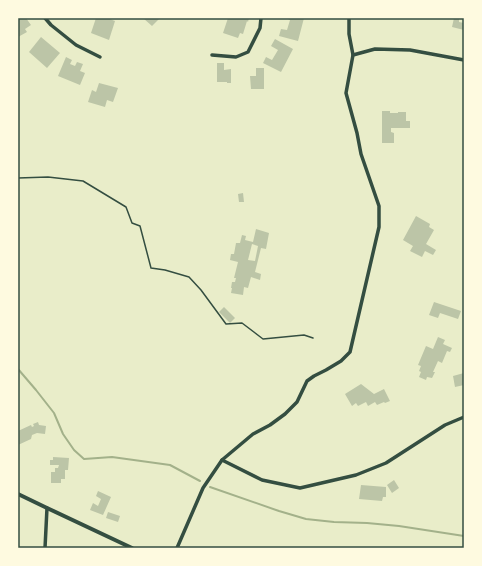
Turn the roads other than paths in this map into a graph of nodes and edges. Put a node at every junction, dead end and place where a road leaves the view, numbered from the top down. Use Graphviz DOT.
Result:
graph roads {
  1 [pos="45,18"];
  2 [pos="261,18"];
  3 [pos="349,18"];
  4 [pos="212,55"];
  5 [pos="353,55"];
  6 [pos="100,58"];
  7 [pos="464,60"];
  8 [pos="18,178"];
  9 [pos="314,338"];
  10 [pos="464,416"];
  11 [pos="222,460"];
  12 [pos="18,494"];
  13 [pos="46,508"];
  14 [pos="45,548"];
  15 [pos="132,548"];
  16 [pos="177,548"];
  1 -- 6 [label="street"];
  2 -- 4 [label="street"];
  3 -- 5 [label="street"];
  5 -- 7 [label="street"];
  5 -- 11 [label="street"];
  8 -- 9 [label="lane"];
  10 -- 11 [label="street"];
  11 -- 16 [label="street"];
  12 -- 13 [label="street"];
  13 -- 14 [label="street"];
  13 -- 15 [label="street"];
}
